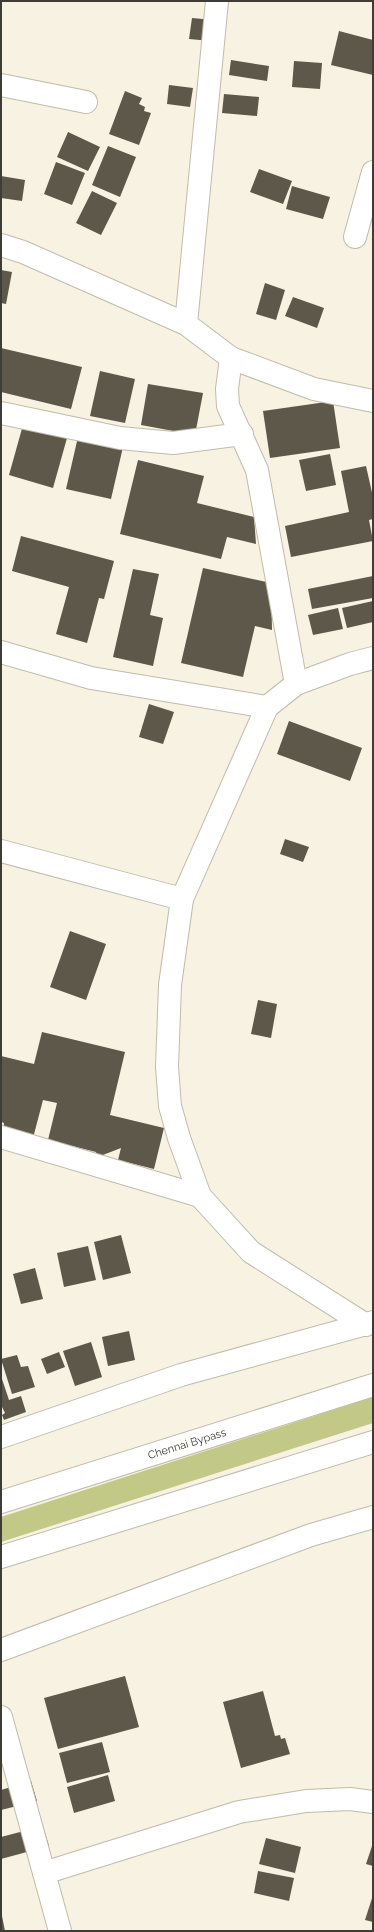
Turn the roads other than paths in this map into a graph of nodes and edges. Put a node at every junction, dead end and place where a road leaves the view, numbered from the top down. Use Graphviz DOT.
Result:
graph roads {
  1 [pos="217,1"];
  2 [pos="1,85"];
  3 [pos="86,102"];
  4 [pos="373,172"];
  5 [pos="356,237"];
  6 [pos="1,245"];
  7 [pos="186,324"];
  8 [pos="231,358"];
  9 [pos="373,402"];
  10 [pos="1,414"];
  11 [pos="242,434"];
  12 [pos="1,652"];
  13 [pos="373,658"];
  14 [pos="296,684"];
  15 [pos="267,707"];
  16 [pos="1,851"];
  17 [pos="182,899"];
  18 [pos="1,1137"];
  19 [pos="200,1196"];
  20 [pos="370,1323"];
  21 [pos="373,1386"];
  22 [pos="1,1437"];
  23 [pos="373,1442"];
  24 [pos="1,1502"];
  25 [pos="373,1517"];
  26 [pos="1,1557"];
  27 [pos="1,1650"];
  28 [pos="1,1718"];
  29 [pos="373,1802"];
  30 [pos="44,1873"];
  31 [pos="60,1931"];
  1 -- 7 [label="main road"];
  2 -- 3 [label="main road"];
  4 -- 5 [label="main road"];
  6 -- 7 [label="main road"];
  7 -- 8 [label="main road"];
  8 -- 9 [label="main road"];
  8 -- 11 [label="main road"];
  10 -- 11 [label="main road"];
  11 -- 14 [label="main road"];
  12 -- 15 [label="main road"];
  13 -- 14 [label="main road"];
  14 -- 15 [label="main road"];
  15 -- 17 [label="main road"];
  16 -- 17 [label="main road"];
  17 -- 19 [label="main road"];
  18 -- 19 [label="main road"];
  19 -- 20 [label="main road"];
  20 -- 22 [label="main road"];
  21 -- 24 [label="main road, Chennai Bypass"];
  23 -- 26 [label="main road"];
  25 -- 27 [label="main road"];
  28 -- 30 [label="main road"];
  29 -- 30 [label="main road"];
  30 -- 31 [label="main road"];
}
